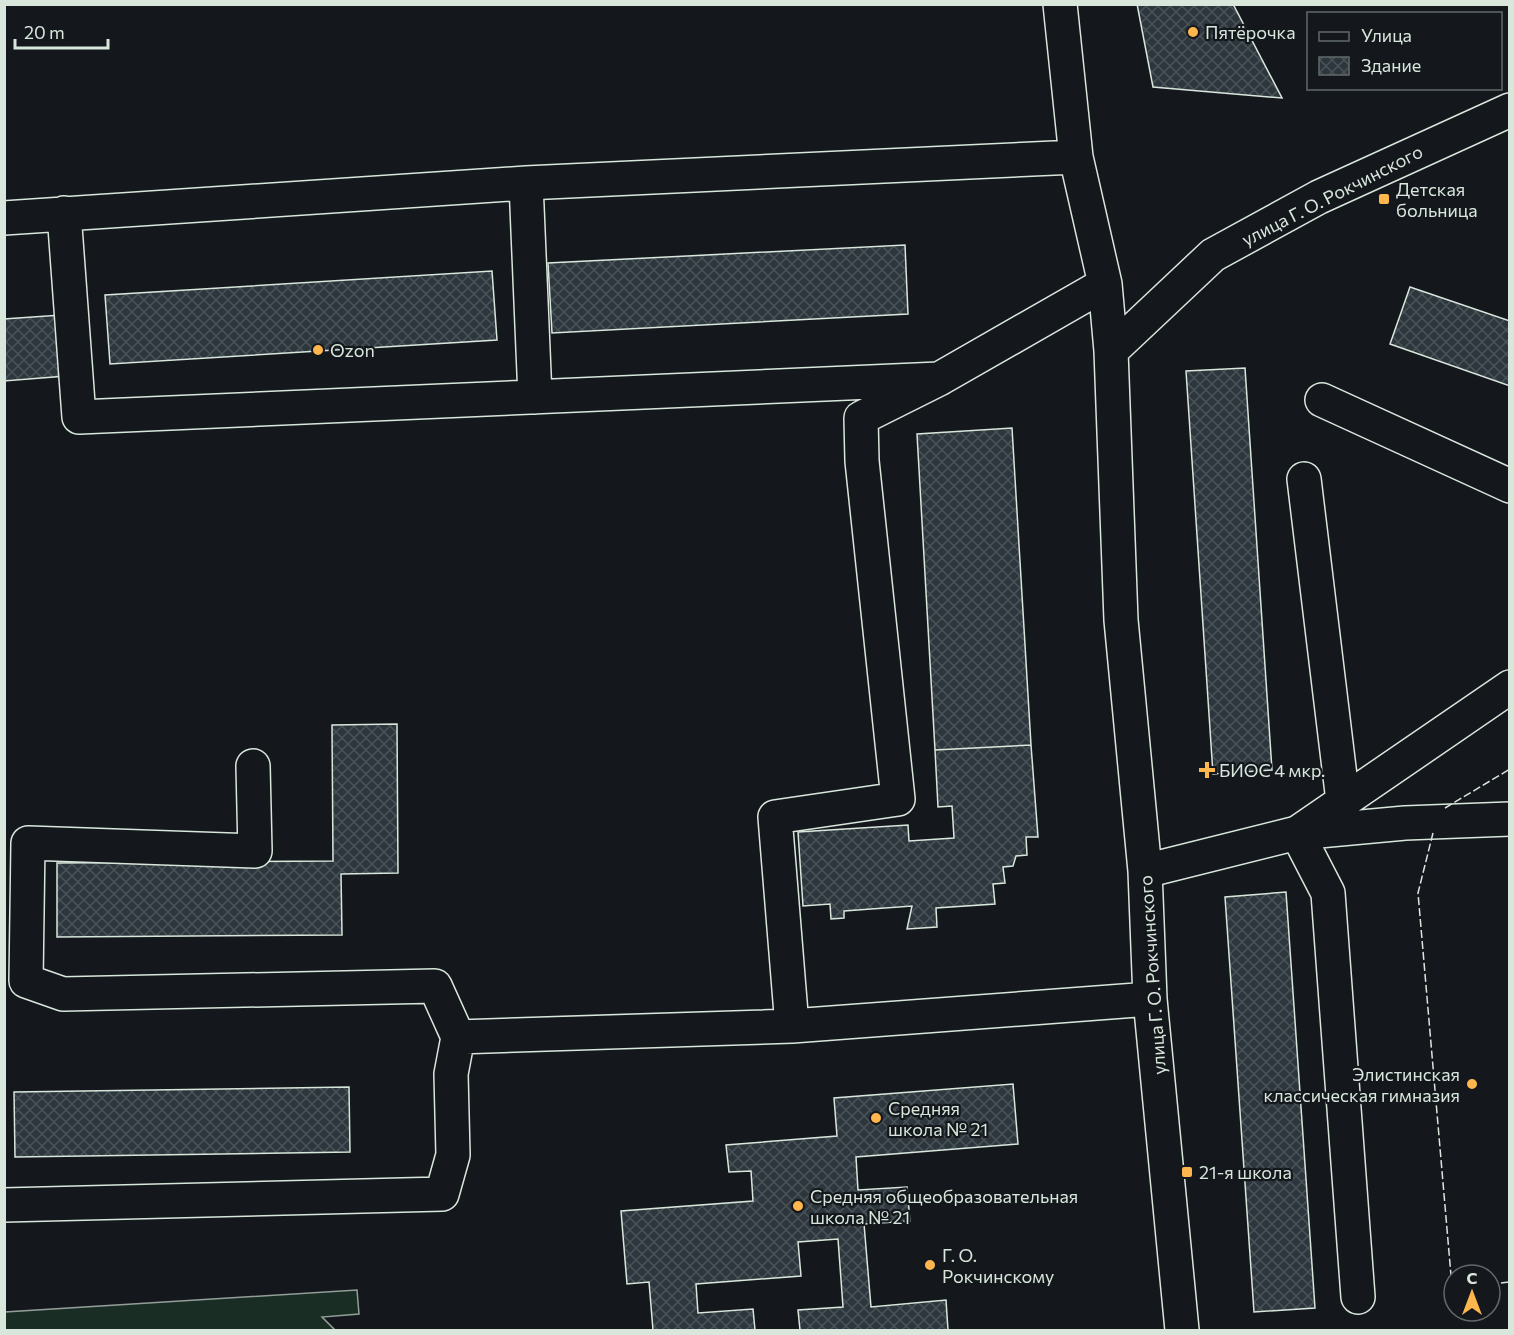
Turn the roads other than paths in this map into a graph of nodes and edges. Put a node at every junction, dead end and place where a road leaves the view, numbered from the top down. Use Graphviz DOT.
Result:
graph roads {
  1 [pos="1060,4"];
  2 [pos="1509,110"];
  3 [pos="1076,157"];
  4 [pos="526,183"];
  5 [pos="64,213"];
  6 [pos="4,218"];
  7 [pos="1105,284"];
  8 [pos="1111,351"];
  9 [pos="939,379"];
  10 [pos="536,397"];
  11 [pos="1322,400"];
  12 [pos="1304,479"];
  13 [pos="1509,486"];
  14 [pos="1509,687"];
  15 [pos="254,766"];
  16 [pos="1343,801"];
  17 [pos="1509,819"];
  18 [pos="1297,833"];
  19 [pos="1145,871"];
  20 [pos="1150,999"];
  21 [pos="792,1026"];
  22 [pos="458,1037"];
  23 [pos="4,1205"];
  24 [pos="1358,1297"];
  25 [pos="1182,1330"];
  1 -- 3 [label="street, улица Г. О. Рокчинского"];
  2 -- 8 [label="street, улица Г. О. Рокчинского"];
  3 -- 4 [label="street"];
  3 -- 7 [label="street, улица Г. О. Рокчинского"];
  4 -- 5 [label="street"];
  4 -- 10 [label="street"];
  5 -- 6 [label="street"];
  5 -- 10 [label="street"];
  7 -- 8 [label="street, улица Г. О. Рокчинского"];
  7 -- 9 [label="street"];
  8 -- 19 [label="street, улица Г. О. Рокчинского"];
  9 -- 10 [label="street"];
  9 -- 21 [label="street"];
  11 -- 13 [label="street"];
  12 -- 16 [label="street"];
  14 -- 16 [label="street"];
  15 -- 22 [label="street"];
  16 -- 18 [label="street"];
  17 -- 18 [label="street"];
  18 -- 19 [label="street"];
  18 -- 24 [label="street"];
  19 -- 20 [label="street, улица Г. О. Рокчинского"];
  20 -- 21 [label="street"];
  20 -- 25 [label="street, улица Г. О. Рокчинского"];
  21 -- 22 [label="street"];
  22 -- 23 [label="street"];
}
